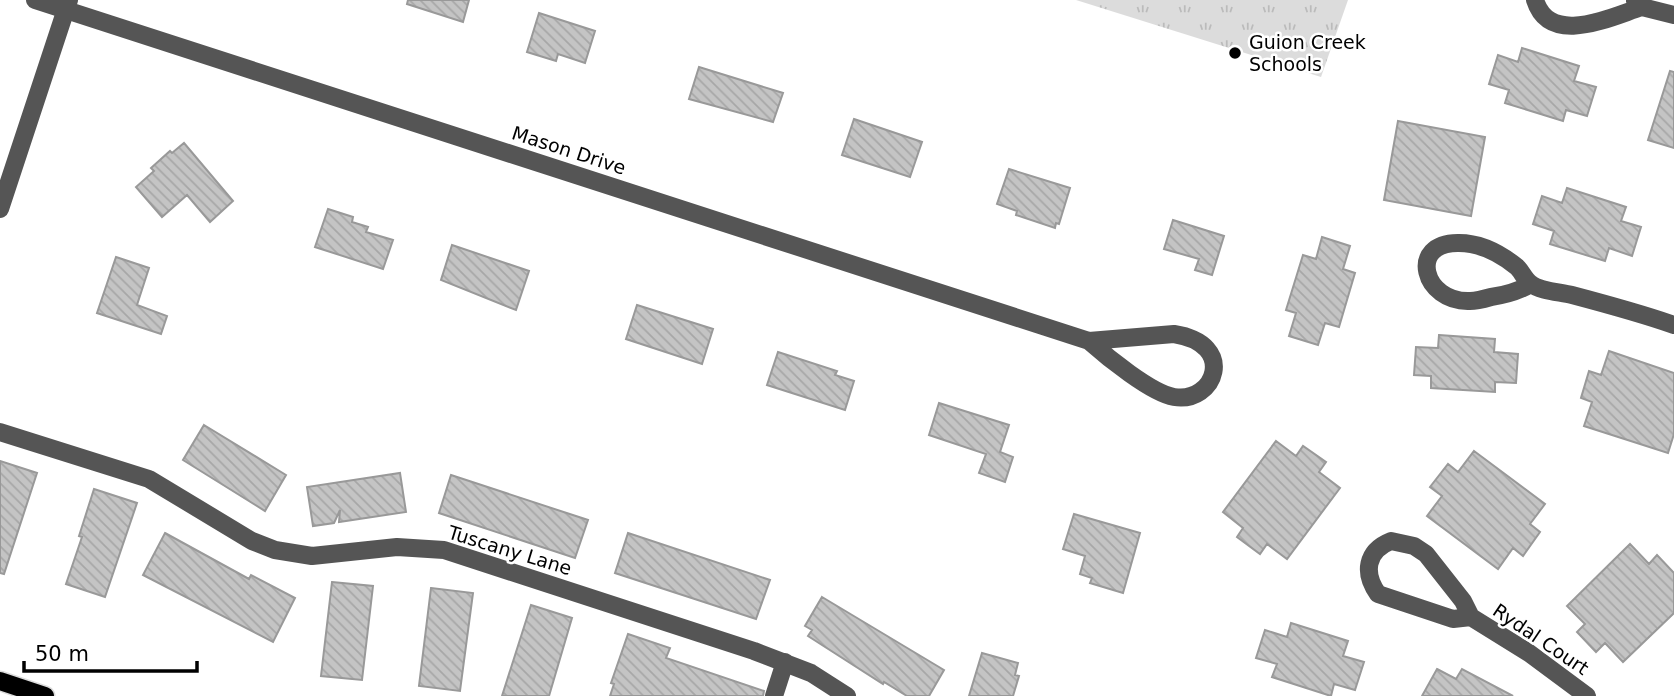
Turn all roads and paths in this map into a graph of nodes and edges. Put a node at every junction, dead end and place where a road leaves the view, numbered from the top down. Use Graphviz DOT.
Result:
graph roads {
  1 [pos="35,0"];
  2 [pos="1535,0"];
  3 [pos="1638,4"];
  4 [pos="68,5"];
  5 [pos="1674,15"];
  6 [pos="0,209"];
  7 [pos="1531,284"];
  8 [pos="1674,325"];
  9 [pos="1089,341"];
  10 [pos="0,432"];
  11 [pos="1471,617"];
  12 [pos="785,662"];
  13 [pos="0,681"];
  14 [pos="45,696"];
  15 [pos="774,696"];
  16 [pos="847,696"];
  17 [pos="1587,696"];
  1 -- 4 [label="street, Mason Drive"];
  2 -- 3 [label="street"];
  3 -- 5 [label="street"];
  4 -- 6 [label="street"];
  4 -- 9 [label="street, Mason Drive"];
  7 -- 7 [label="street"];
  7 -- 8 [label="street"];
  9 -- 9 [label="street, Mason Drive"];
  10 -- 12 [label="street, Tuscany Lane"];
  11 -- 11 [label="street, Rydal Court"];
  11 -- 17 [label="street, Rydal Court"];
  12 -- 15 [label="street"];
  12 -- 16 [label="street, Tuscany Lane"];
  13 -- 14 [label="main road"];
}
